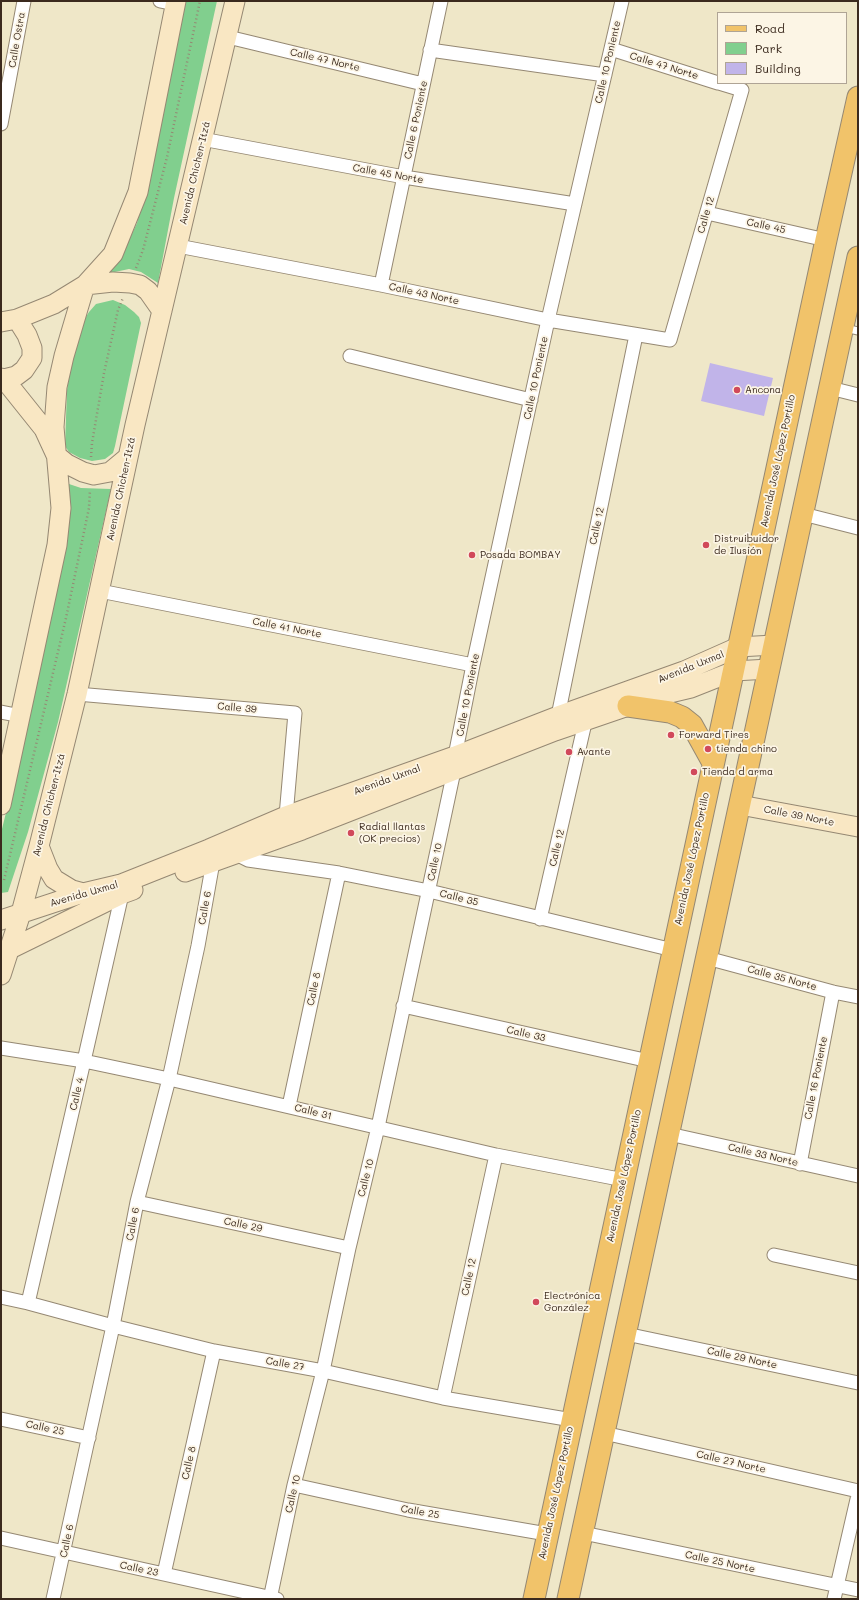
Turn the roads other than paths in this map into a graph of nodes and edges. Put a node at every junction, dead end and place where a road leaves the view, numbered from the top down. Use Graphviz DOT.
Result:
graph roads {
  1 [pos="24,1"];
  2 [pos="235,1"];
  3 [pos="441,1"];
  4 [pos="622,1"];
  5 [pos="170,2"];
  6 [pos="228,37"];
  7 [pos="611,49"];
  8 [pos="430,50"];
  9 [pos="605,75"];
  10 [pos="6,78"];
  11 [pos="717,82"];
  12 [pos="423,84"];
  13 [pos="722,84"];
  14 [pos="742,90"];
  15 [pos="857,105"];
  16 [pos="1,124"];
  17 [pos="202,139"];
  18 [pos="404,177"];
  19 [pos="575,204"];
  20 [pos="707,213"];
  21 [pos="826,240"];
  22 [pos="178,246"];
  23 [pos="857,266"];
  24 [pos="86,285"];
  25 [pos="381,285"];
  26 [pos="162,311"];
  27 [pos="9,320"];
  28 [pos="548,320"];
  29 [pos="850,329"];
  30 [pos="636,335"];
  31 [pos="670,340"];
  32 [pos="350,356"];
  33 [pos="2,378"];
  34 [pos="830,388"];
  35 [pos="858,395"];
  36 [pos="531,400"];
  37 [pos="56,455"];
  38 [pos="128,457"];
  39 [pos="803,514"];
  40 [pos="858,528"];
  41 [pos="100,591"];
  42 [pos="774,645"];
  43 [pos="738,647"];
  44 [pos="473,665"];
  45 [pos="769,668"];
  46 [pos="734,671"];
  47 [pos="77,694"];
  48 [pos="628,706"];
  49 [pos="1,712"];
  50 [pos="587,714"];
  51 [pos="20,716"];
  52 [pos="558,716"];
  53 [pos="455,763"];
  54 [pos="713,763"];
  55 [pos="1,805"];
  56 [pos="740,805"];
  57 [pos="286,816"];
  58 [pos="858,827"];
  59 [pos="39,846"];
  60 [pos="235,846"];
  61 [pos="211,856"];
  62 [pos="339,873"];
  63 [pos="121,889"];
  64 [pos="429,891"];
  65 [pos="82,893"];
  66 [pos="21,913"];
  67 [pos="540,919"];
  68 [pos="1,920"];
  69 [pos="673,950"];
  70 [pos="5,952"];
  71 [pos="707,958"];
  72 [pos="1,975"];
  73 [pos="833,992"];
  74 [pos="858,997"];
  75 [pos="403,1006"];
  76 [pos="1,1048"];
  77 [pos="84,1061"];
  78 [pos="649,1061"];
  79 [pos="169,1079"];
  80 [pos="289,1106"];
  81 [pos="378,1127"];
  82 [pos="669,1134"];
  83 [pos="496,1155"];
  84 [pos="800,1164"];
  85 [pos="858,1176"];
  86 [pos="624,1180"];
  87 [pos="138,1202"];
  88 [pos="349,1248"];
  89 [pos="774,1255"];
  90 [pos="858,1273"];
  91 [pos="1,1297"];
  92 [pos="28,1303"];
  93 [pos="113,1326"];
  94 [pos="626,1334"];
  95 [pos="214,1351"];
  96 [pos="323,1371"];
  97 [pos="858,1382"];
  98 [pos="443,1398"];
  99 [pos="1,1419"];
  100 [pos="572,1420"];
  101 [pos="604,1433"];
  102 [pos="89,1438"];
  103 [pos="294,1485"];
  104 [pos="858,1491"];
  105 [pos="858,1495"];
  106 [pos="583,1533"];
  107 [pos="548,1534"];
  108 [pos="1,1538"];
  109 [pos="64,1552"];
  110 [pos="164,1574"];
  111 [pos="837,1586"];
  112 [pos="858,1590"];
  113 [pos="272,1598"];
  114 [pos="53,1599"];
  115 [pos="534,1599"];
  116 [pos="568,1599"];
  117 [pos="834,1599"];
  1 -- 10 [label="street, Calle Ostra"];
  2 -- 6 [label="main road, Avenida Chichen-Itzá"];
  3 -- 8 [label="street, Calle 6 Poniente"];
  4 -- 7 [label="street, Calle 10 Poniente"];
  5 -- 24 [label="main road"];
  6 -- 12 [label="street, Calle 47 Norte"];
  6 -- 17 [label="main road, Avenida Chichen-Itzá"];
  7 -- 9 [label="street, Calle 10 Poniente"];
  7 -- 11 [label="street, Calle 47 Norte"];
  8 -- 9 [label="street"];
  8 -- 12 [label="street, Calle 6 Poniente"];
  9 -- 19 [label="street, Calle 10 Poniente"];
  10 -- 16 [label="street, Calle Ostra"];
  12 -- 18 [label="street, Calle 6 Poniente"];
  13 -- 14 [label="street, Calle 47 Norte"];
  14 -- 20 [label="street, Calle 12"];
  15 -- 21 [label="main road, Avenida José López Portillo"];
  17 -- 18 [label="street, Calle 45 Norte"];
  17 -- 22 [label="main road, Avenida Chichen-Itzá"];
  18 -- 19 [label="street, Calle 45 Norte"];
  18 -- 25 [label="street, Calle 6 Poniente"];
  19 -- 28 [label="street, Calle 10 Poniente"];
  20 -- 21 [label="street, Calle 45"];
  20 -- 31 [label="street, Calle 12"];
  21 -- 43 [label="main road, Avenida José López Portillo"];
  22 -- 25 [label="street, Calle 43 Norte"];
  22 -- 26 [label="main road, Avenida Chichen-Itzá"];
  23 -- 29 [label="main road"];
  24 -- 26 [label="main road"];
  24 -- 27 [label="main road"];
  24 -- 37 [label="main road"];
  25 -- 28 [label="street, Calle 43 Norte"];
  26 -- 38 [label="main road, Avenida Chichen-Itzá"];
  27 -- 33 [label="main road"];
  28 -- 30 [label="street, Calle 43 Norte"];
  28 -- 36 [label="street, Calle 10 Poniente"];
  29 -- 34 [label="main road"];
  30 -- 31 [label="street, Calle 43 Norte"];
  30 -- 52 [label="street, Calle 12"];
  32 -- 36 [label="street"];
  33 -- 37 [label="main road"];
  34 -- 35 [label="street"];
  34 -- 39 [label="main road"];
  36 -- 44 [label="street, Calle 10 Poniente"];
  37 -- 38 [label="main road"];
  37 -- 51 [label="main road"];
  38 -- 41 [label="main road, Avenida Chichen-Itzá"];
  39 -- 40 [label="street"];
  39 -- 42 [label="main road"];
  41 -- 44 [label="street, Calle 41 Norte"];
  41 -- 47 [label="main road, Avenida Chichen-Itzá"];
  42 -- 43 [label="main road, Avenida Uxmal"];
  42 -- 45 [label="main road"];
  43 -- 46 [label="main road, Avenida José López Portillo"];
  43 -- 50 [label="main road, Avenida Uxmal"];
  44 -- 53 [label="street, Calle 10 Poniente"];
  45 -- 46 [label="main road, Avenida Uxmal"];
  45 -- 56 [label="main road"];
  46 -- 48 [label="main road, Avenida Uxmal"];
  46 -- 54 [label="main road, Avenida José López Portillo"];
  47 -- 57 [label="street, Calle 39"];
  47 -- 59 [label="main road, Avenida Chichen-Itzá"];
  48 -- 50 [label="main road, Avenida Uxmal"];
  48 -- 54 [label="main road"];
  49 -- 51 [label="street"];
  50 -- 52 [label="main road, Avenida Uxmal"];
  50 -- 53 [label="main road, Avenida Uxmal"];
  50 -- 67 [label="street, Calle 12"];
  51 -- 55 [label="main road"];
  52 -- 53 [label="main road, Avenida Uxmal"];
  53 -- 57 [label="main road, Avenida Uxmal"];
  53 -- 60 [label="main road, Avenida Uxmal"];
  53 -- 64 [label="street, Calle 10"];
  54 -- 69 [label="main road, Avenida José López Portillo"];
  56 -- 58 [label="main road, Calle 39 Norte"];
  56 -- 71 [label="main road"];
  57 -- 60 [label="main road, Avenida Uxmal"];
  59 -- 65 [label="main road"];
  59 -- 66 [label="main road, Avenida Chichen-Itzá"];
  60 -- 61 [label="main road, Avenida Uxmal"];
  60 -- 62 [label="street, Calle 35"];
  61 -- 63 [label="main road, Avenida Uxmal"];
  61 -- 79 [label="street, Calle 6"];
  62 -- 64 [label="street, Calle 35"];
  62 -- 80 [label="street, Calle 8"];
  63 -- 65 [label="main road, Avenida Uxmal"];
  63 -- 70 [label="main road, Avenida Uxmal"];
  63 -- 77 [label="street, Calle 4"];
  64 -- 67 [label="street, Calle 35"];
  64 -- 75 [label="street, Calle 10"];
  65 -- 66 [label="main road, Avenida Uxmal"];
  66 -- 68 [label="main road, Avenida Uxmal"];
  66 -- 70 [label="main road, Avenida Chichen-Itzá"];
  67 -- 69 [label="street, Calle 35"];
  69 -- 78 [label="main road, Avenida José López Portillo"];
  70 -- 72 [label="main road, Avenida Chichen-Itzá"];
  71 -- 73 [label="street, Calle 35 Norte"];
  71 -- 82 [label="main road"];
  73 -- 74 [label="street, Calle 35 Norte"];
  73 -- 84 [label="street, Calle 16 Poniente"];
  75 -- 78 [label="street, Calle 33"];
  75 -- 81 [label="street, Calle 10"];
  76 -- 77 [label="street, Calle 31"];
  77 -- 79 [label="street, Calle 31"];
  77 -- 92 [label="street, Calle 4"];
  78 -- 86 [label="main road, Avenida José López Portillo"];
  79 -- 80 [label="street, Calle 31"];
  79 -- 87 [label="street, Calle 6"];
  80 -- 81 [label="street, Calle 31"];
  81 -- 83 [label="street, Calle 31"];
  81 -- 88 [label="street, Calle 10"];
  82 -- 84 [label="street, Calle 33 Norte"];
  82 -- 94 [label="main road"];
  83 -- 86 [label="street, Calle 31"];
  83 -- 98 [label="street, Calle 12"];
  84 -- 85 [label="street, Calle 33 Norte"];
  86 -- 100 [label="main road, Avenida José López Portillo"];
  87 -- 88 [label="street, Calle 29"];
  87 -- 93 [label="street, Calle 6"];
  88 -- 96 [label="street, Calle 10"];
  89 -- 90 [label="street"];
  91 -- 92 [label="street, Calle 27"];
  92 -- 93 [label="street, Calle 27"];
  93 -- 95 [label="street, Calle 27"];
  93 -- 102 [label="street, Calle 6"];
  94 -- 97 [label="street, Calle 29 Norte"];
  94 -- 101 [label="main road"];
  95 -- 96 [label="street, Calle 27"];
  95 -- 110 [label="street, Calle 8"];
  96 -- 98 [label="street, Calle 27"];
  96 -- 103 [label="street, Calle 10"];
  98 -- 100 [label="street, Calle 27"];
  99 -- 102 [label="street, Calle 25"];
  100 -- 107 [label="main road, Avenida José López Portillo"];
  101 -- 104 [label="street, Calle 27 Norte"];
  101 -- 106 [label="main road"];
  102 -- 109 [label="street, Calle 6"];
  103 -- 107 [label="street, Calle 25"];
  103 -- 113 [label="street, Calle 10"];
  105 -- 111 [label="street"];
  106 -- 111 [label="street, Calle 25 Norte"];
  106 -- 116 [label="main road"];
  107 -- 115 [label="main road, Avenida José López Portillo"];
  108 -- 109 [label="street, Calle 23"];
  109 -- 110 [label="street, Calle 23"];
  109 -- 114 [label="street, Calle 6"];
  110 -- 113 [label="street, Calle 23"];
  111 -- 112 [label="street, Calle 25 Norte"];
  111 -- 117 [label="street"];
}
